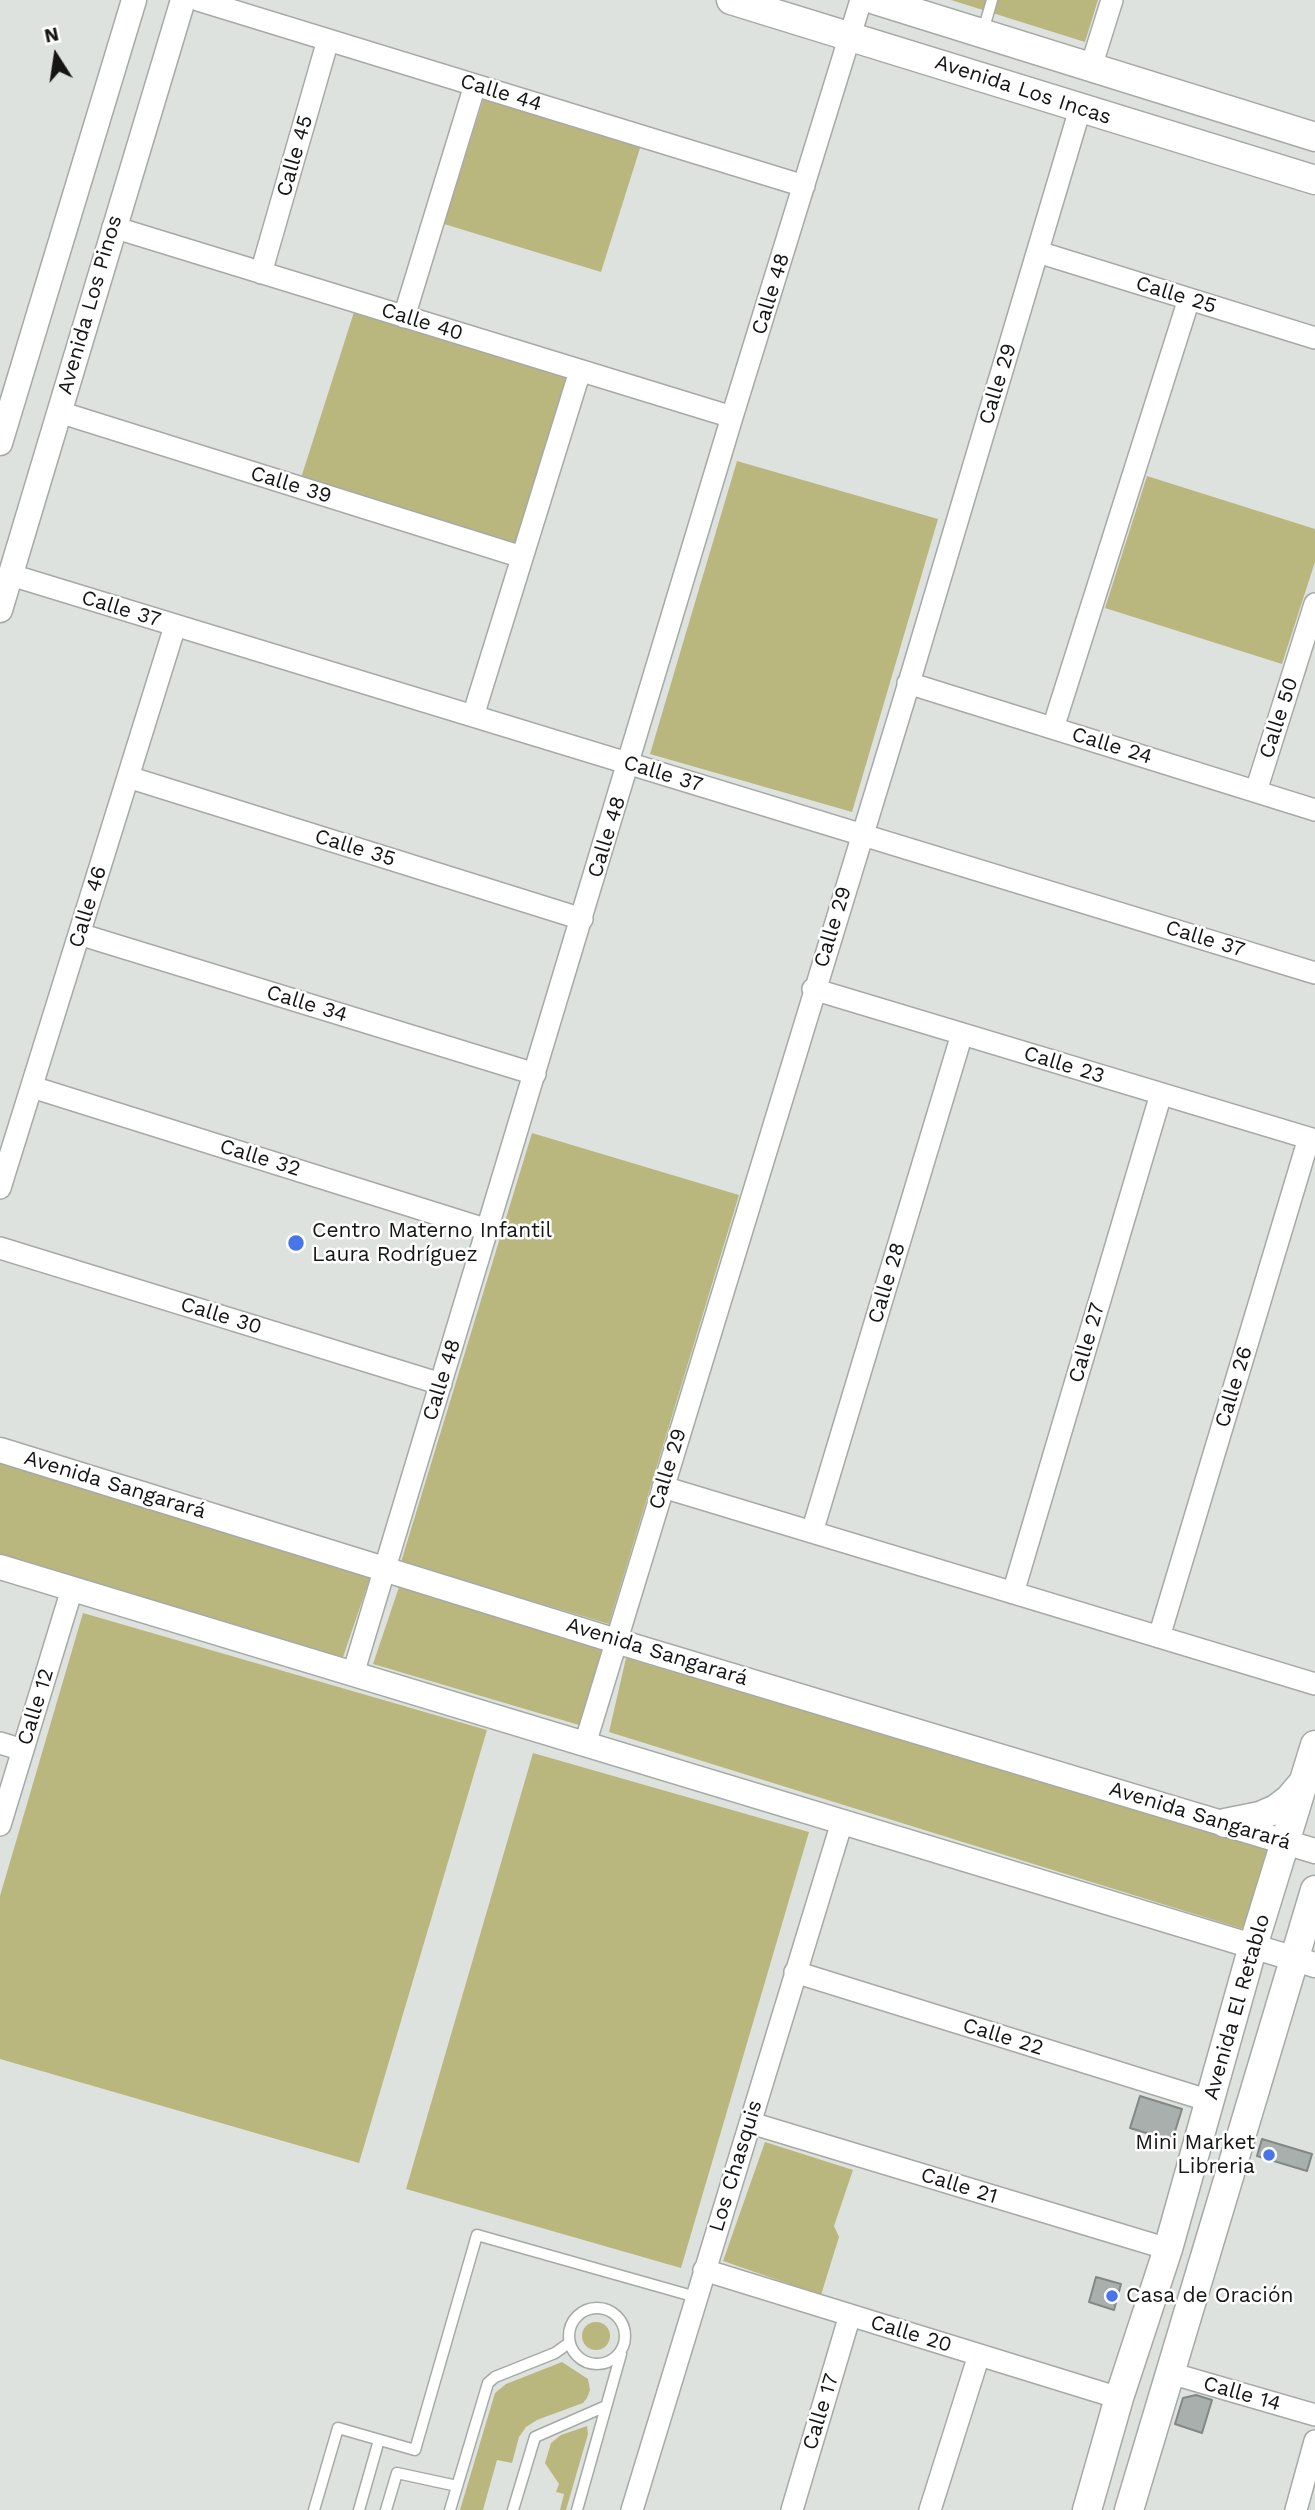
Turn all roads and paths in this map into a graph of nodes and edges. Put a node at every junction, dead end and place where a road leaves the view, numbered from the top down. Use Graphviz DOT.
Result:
graph roads {
  1 [pos="134,0"];
  2 [pos="183,0"];
  3 [pos="198,0"];
  4 [pos="731,0"];
  5 [pos="861,0"];
  6 [pos="875,0"];
  7 [pos="992,0"];
  8 [pos="1112,0"];
  9 [pos="982,33"];
  10 [pos="850,36"];
  11 [pos="328,40"];
  12 [pos="1091,67"];
  13 [pos="970,73"];
  14 [pos="475,85"];
  15 [pos="1080,109"];
  16 [pos="1315,136"];
  17 [pos="1315,180"];
  18 [pos="804,187"];
  19 [pos="113,227"];
  20 [pos="1038,252"];
  21 [pos="261,273"];
  22 [pos="1189,299"];
  23 [pos="404,317"];
  24 [pos="1315,338"];
  25 [pos="580,371"];
  26 [pos="59,412"];
  27 [pos="732,417"];
  28 [pos="0,443"];
  29 [pos="522,557"];
  30 [pos="11,575"];
  31 [pos="1315,604"];
  32 [pos="0,610"];
  33 [pos="175,626"];
  34 [pos="908,683"];
  35 [pos="473,716"];
  36 [pos="1053,728"];
  37 [pos="629,764"];
  38 [pos="128,777"];
  39 [pos="1256,791"];
  40 [pos="1315,810"];
  41 [pos="862,835"];
  42 [pos="582,919"];
  43 [pos="79,934"];
  44 [pos="1315,973"];
  45 [pos="813,989"];
  46 [pos="962,1034"];
  47 [pos="535,1074"];
  48 [pos="32,1087"];
  49 [pos="1161,1094"];
  50 [pos="1312,1139"];
  51 [pos="0,1188"];
  52 [pos="488,1230"];
  53 [pos="0,1248"];
  54 [pos="441,1384"];
  55 [pos="0,1450"];
  56 [pos="663,1487"];
  57 [pos="812,1532"];
  58 [pos="0,1567"];
  59 [pos="384,1567"];
  60 [pos="72,1589"];
  61 [pos="1013,1593"];
  62 [pos="1159,1637"];
  63 [pos="616,1641"];
  64 [pos="353,1674"];
  65 [pos="1315,1684"];
  66 [pos="0,1743"];
  67 [pos="585,1744"];
  68 [pos="1315,1745"];
  69 [pos="23,1750"];
  70 [pos="1304,1780"];
  71 [pos="842,1822"];
  72 [pos="1225,1823"];
  73 [pos="0,1825"];
  74 [pos="1285,1842"];
  75 [pos="1315,1851"];
  76 [pos="1315,1890"];
  77 [pos="1254,1946"];
  78 [pos="1305,1962"];
  79 [pos="795,1972"];
  80 [pos="1210,2101"];
  81 [pos="751,2123"];
  82 [pos="1168,2249"];
  83 [pos="704,2270"];
  84 [pos="696,2297"];
  85 [pos="850,2315"];
  86 [pos="569,2343"];
  87 [pos="622,2350"];
  88 [pos="979,2355"];
  89 [pos="1170,2373"];
  90 [pos="1119,2398"];
  91 [pos="606,2406"];
  92 [pos="1315,2416"];
  93 [pos="379,2440"];
  94 [pos="1315,2441"];
  95 [pos="457,2486"];
  96 [pos="314,2510"];
  97 [pos="359,2510"];
  98 [pos="386,2510"];
  99 [pos="450,2510"];
  100 [pos="513,2510"];
  101 [pos="578,2510"];
  102 [pos="632,2510"];
  103 [pos="792,2510"];
  104 [pos="930,2510"];
  105 [pos="1087,2510"];
  106 [pos="1129,2510"];
  107 [pos="1296,2510"];
  1 -- 28 [label="street, Avenida Los Pinos"];
  2 -- 19 [label="street, Avenida Los Pinos"];
  3 -- 11 [label="street, Calle 44"];
  4 -- 10 [label="main road, Avenida Los Incas"];
  5 -- 10 [label="street, Calle 48"];
  6 -- 9 [label="main road, Avenida Los Incas"];
  7 -- 9 [label="lane"];
  8 -- 12 [label="street"];
  9 -- 12 [label="main road, Avenida Los Incas"];
  9 -- 13 [label="main road"];
  10 -- 13 [label="main road, Avenida Los Incas"];
  10 -- 18 [label="street, Calle 48"];
  11 -- 14 [label="street, Calle 44"];
  11 -- 21 [label="street, Calle 45"];
  12 -- 16 [label="main road, Avenida Los Incas"];
  13 -- 15 [label="main road, Avenida Los Incas"];
  14 -- 18 [label="street, Calle 44"];
  14 -- 23 [label="street"];
  15 -- 17 [label="main road, Avenida Los Incas"];
  15 -- 20 [label="street, Calle 29"];
  18 -- 27 [label="street, Calle 48"];
  19 -- 21 [label="street, Calle 40"];
  19 -- 26 [label="street, Avenida Los Pinos"];
  20 -- 22 [label="street, Calle 25"];
  20 -- 34 [label="street, Calle 29"];
  21 -- 23 [label="street, Calle 40"];
  22 -- 24 [label="street, Calle 25"];
  22 -- 36 [label="street"];
  23 -- 25 [label="street, Calle 40"];
  25 -- 27 [label="street, Calle 40"];
  25 -- 29 [label="street"];
  26 -- 29 [label="street, Calle 39"];
  26 -- 30 [label="street, Avenida Los Pinos"];
  27 -- 37 [label="street, Calle 48"];
  29 -- 35 [label="street"];
  30 -- 32 [label="street, Avenida Los Pinos"];
  30 -- 33 [label="street, Calle 37"];
  31 -- 39 [label="street, Calle 50"];
  33 -- 35 [label="street, Calle 37"];
  33 -- 38 [label="street, Calle 46"];
  34 -- 36 [label="street, Calle 24"];
  34 -- 41 [label="street, Calle 29"];
  35 -- 37 [label="street, Calle 37"];
  36 -- 39 [label="street, Calle 24"];
  37 -- 41 [label="street, Calle 37"];
  37 -- 42 [label="street, Calle 48"];
  38 -- 42 [label="street, Calle 35"];
  38 -- 43 [label="street, Calle 46"];
  39 -- 40 [label="street, Calle 24"];
  41 -- 44 [label="street, Calle 37"];
  41 -- 45 [label="street, Calle 29"];
  42 -- 47 [label="street, Calle 48"];
  43 -- 47 [label="street, Calle 34"];
  43 -- 48 [label="street, Calle 46"];
  45 -- 46 [label="street, Calle 23"];
  45 -- 56 [label="street, Calle 29"];
  46 -- 49 [label="street, Calle 23"];
  46 -- 57 [label="street, Calle 28"];
  47 -- 52 [label="street, Calle 48"];
  48 -- 51 [label="street, Calle 46"];
  48 -- 52 [label="street, Calle 32"];
  49 -- 50 [label="street, Calle 23"];
  49 -- 61 [label="street, Calle 27"];
  50 -- 62 [label="street, Calle 26"];
  52 -- 54 [label="street, Calle 48"];
  53 -- 54 [label="street, Calle 30"];
  54 -- 59 [label="street, Calle 48"];
  55 -- 59 [label="street, Avenida Sangarará"];
  56 -- 57 [label="street"];
  56 -- 63 [label="street, Calle 29"];
  57 -- 61 [label="street"];
  58 -- 60 [label="street"];
  59 -- 63 [label="street, Avenida Sangarará"];
  59 -- 64 [label="street, Calle 48"];
  60 -- 64 [label="street"];
  60 -- 69 [label="street, Calle 12"];
  61 -- 62 [label="street"];
  62 -- 65 [label="street"];
  63 -- 67 [label="street, Calle 29"];
  63 -- 72 [label="street, Avenida Sangarará"];
  64 -- 67 [label="street"];
  66 -- 69 [label="street"];
  67 -- 71 [label="street"];
  68 -- 70 [label="main road, Avenida El Retablo"];
  69 -- 73 [label="street, Calle 12"];
  70 -- 72 [label="main road"];
  70 -- 74 [label="main road, Avenida El Retablo"];
  71 -- 77 [label="street"];
  71 -- 79 [label="street, Los Chasquis"];
  72 -- 74 [label="street, Avenida Sangarará"];
  74 -- 75 [label="street, Avenida Sangarará"];
  74 -- 77 [label="main road, Avenida El Retablo"];
  76 -- 78 [label="main road, Avenida El Retablo"];
  77 -- 78 [label="street"];
  77 -- 80 [label="main road, Avenida El Retablo"];
  78 -- 89 [label="main road, Avenida El Retablo"];
  79 -- 80 [label="street, Calle 22"];
  79 -- 81 [label="street, Los Chasquis"];
  80 -- 82 [label="main road, Avenida El Retablo"];
  81 -- 82 [label="street, Calle 21"];
  81 -- 83 [label="street, Los Chasquis"];
  82 -- 90 [label="main road, Avenida El Retablo"];
  83 -- 84 [label="street, Los Chasquis"];
  83 -- 85 [label="street, Calle 20"];
  84 -- 93 [label="lane"];
  84 -- 102 [label="street, Los Chasquis"];
  85 -- 88 [label="street, Calle 20"];
  85 -- 103 [label="street, Calle 17"];
  86 -- 87 [label="lane"];
  86 -- 87 [label="lane"];
  86 -- 95 [label="lane"];
  87 -- 91 [label="lane"];
  88 -- 90 [label="street, Calle 20"];
  88 -- 104 [label="street"];
  89 -- 92 [label="street, Calle 14"];
  89 -- 106 [label="main road, Avenida El Retablo"];
  90 -- 105 [label="main road, Avenida El Retablo"];
  91 -- 100 [label="lane"];
  91 -- 101 [label="lane"];
  93 -- 96 [label="lane"];
  93 -- 97 [label="lane"];
  94 -- 107 [label="street"];
  95 -- 98 [label="lane"];
  95 -- 99 [label="lane"];
}
